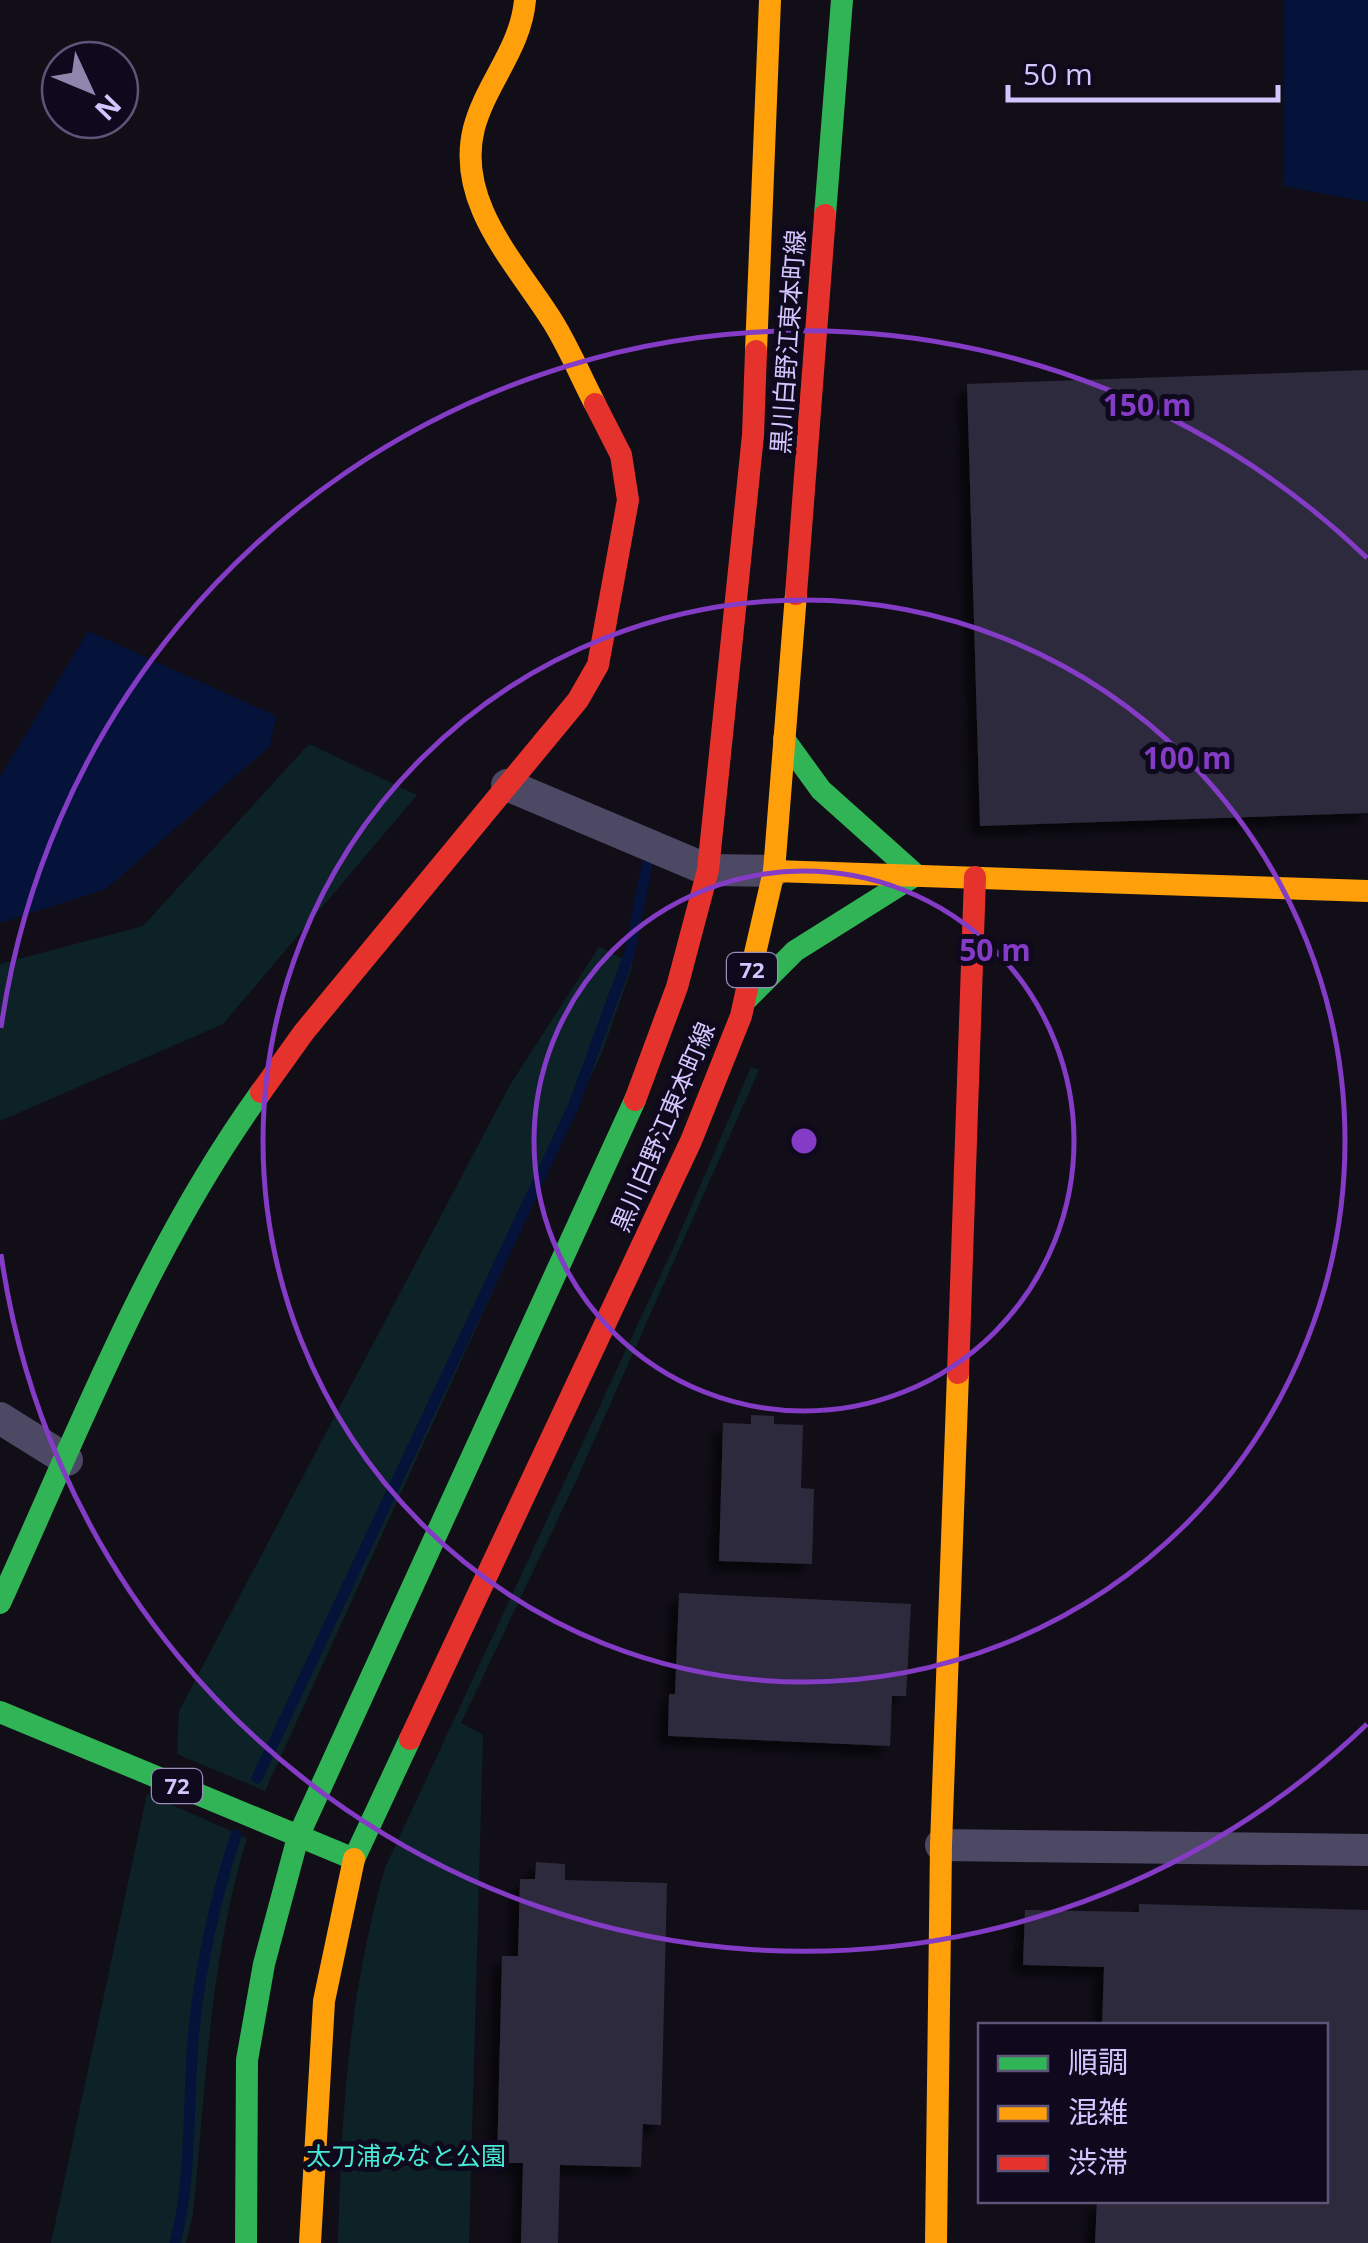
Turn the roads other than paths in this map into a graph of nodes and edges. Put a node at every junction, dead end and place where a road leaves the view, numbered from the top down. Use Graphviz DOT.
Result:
graph roads {
  1 [pos="524,0"];
  2 [pos="770,0"];
  3 [pos="842,0"];
  4 [pos="784,740"];
  5 [pos="507,785"];
  6 [pos="708,870"];
  7 [pos="774,871"];
  8 [pos="916,875"];
  9 [pos="975,878"];
  10 [pos="1368,890"];
  11 [pos="744,1001"];
  12 [pos="0,1418"];
  13 [pos="67,1460"];
  14 [pos="0,1603"];
  15 [pos="0,1712"];
  16 [pos="298,1836"];
  17 [pos="941,1845"];
  18 [pos="1368,1850"];
  19 [pos="354,1859"];
  20 [pos="246,2243"];
  21 [pos="310,2243"];
  22 [pos="936,2243"];
  1 -- 5 [label="main road"];
  2 -- 6 [label="main road, 黒川白野江東本町線"];
  3 -- 4 [label="main road, 黒川白野江東本町線 / 72"];
  4 -- 7 [label="main road, 黒川白野江東本町線 / 72"];
  4 -- 8 [label="main road"];
  5 -- 6 [label="street"];
  5 -- 13 [label="main road"];
  6 -- 7 [label="street"];
  6 -- 16 [label="main road, 黒川白野江東本町線"];
  7 -- 8 [label="main road"];
  7 -- 11 [label="main road, 黒川白野江東本町線 / 72"];
  8 -- 9 [label="main road"];
  8 -- 11 [label="main road"];
  9 -- 10 [label="main road"];
  9 -- 17 [label="main road"];
  11 -- 19 [label="main road, 黒川白野江東本町線 / 72"];
  12 -- 13 [label="street"];
  13 -- 14 [label="main road"];
  15 -- 16 [label="main road, 72"];
  16 -- 19 [label="main road, 72"];
  16 -- 20 [label="main road, 黒川白野江東本町線"];
  17 -- 18 [label="street"];
  17 -- 22 [label="main road"];
  19 -- 21 [label="main road, 黒川白野江東本町線"];
}
